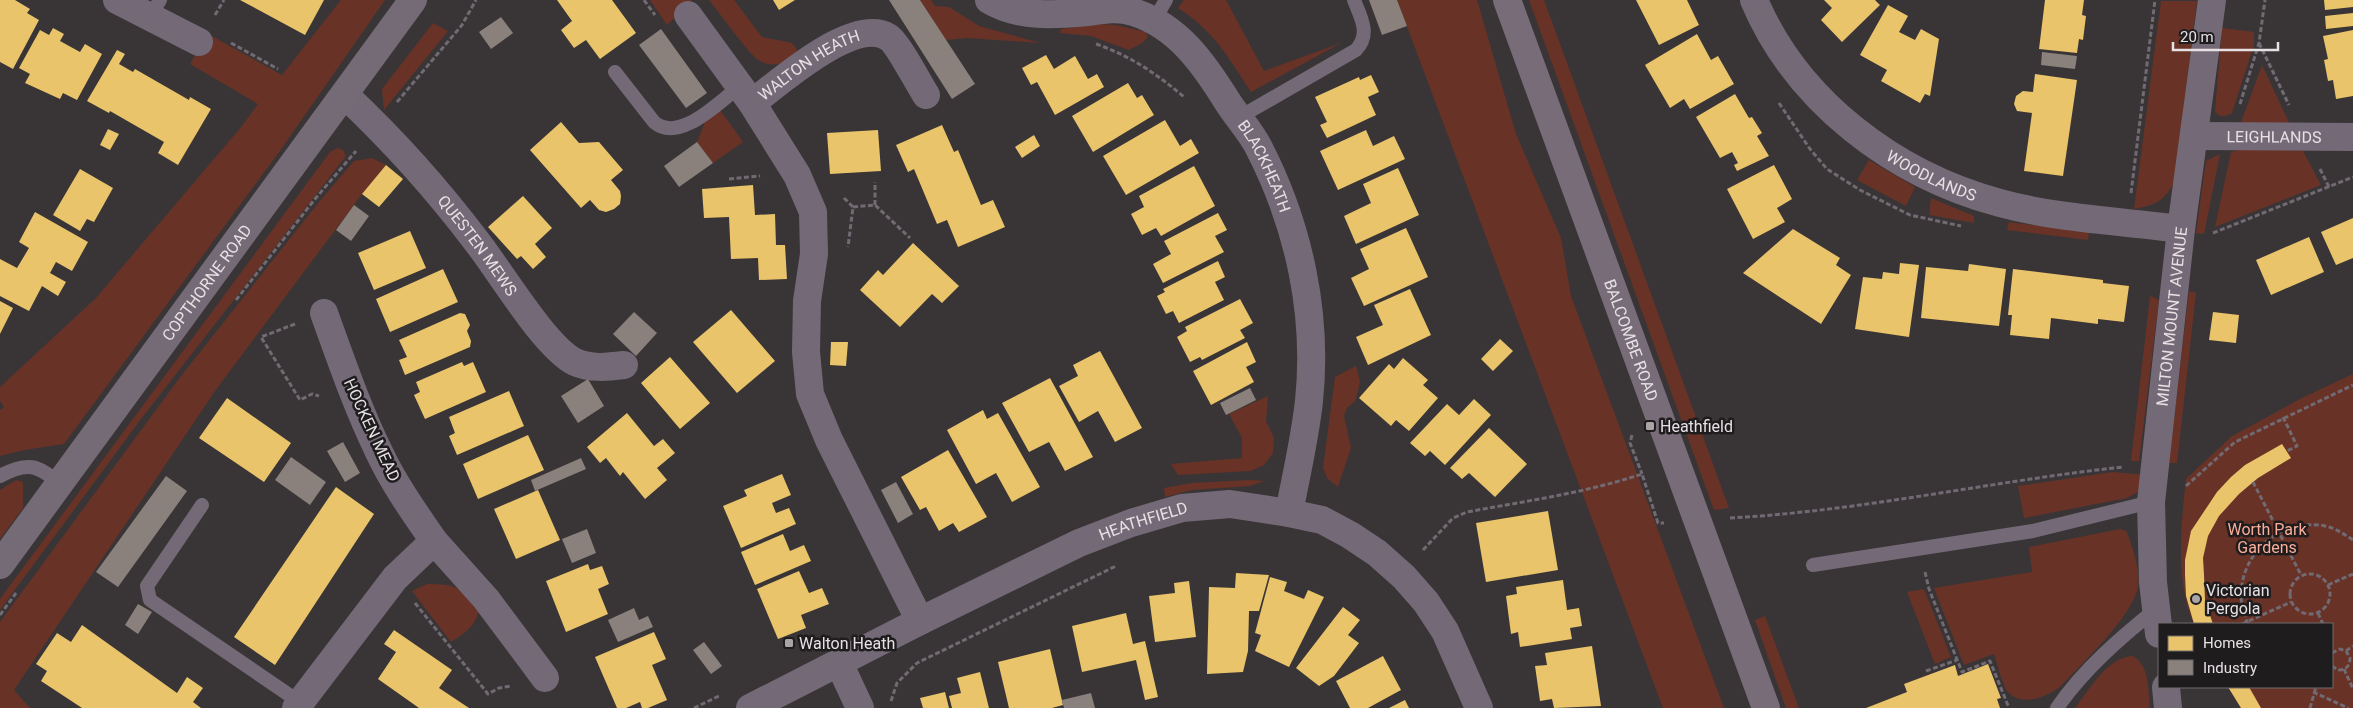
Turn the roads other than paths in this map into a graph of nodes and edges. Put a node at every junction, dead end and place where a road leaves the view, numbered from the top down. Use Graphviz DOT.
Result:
graph roads {
  1 [pos="117,0"];
  2 [pos="413,0"];
  3 [pos="989,0"];
  4 [pos="1354,0"];
  5 [pos="1507,0"];
  6 [pos="1754,0"];
  7 [pos="2212,0"];
  8 [pos="1109,5"];
  9 [pos="155,9"];
  10 [pos="1160,11"];
  11 [pos="688,15"];
  12 [pos="199,42"];
  13 [pos="616,72"];
  14 [pos="345,95"];
  15 [pos="746,95"];
  16 [pos="926,95"];
  17 [pos="1238,118"];
  18 [pos="2195,136"];
  19 [pos="2353,136"];
  20 [pos="2181,229"];
  21 [pos="324,313"];
  22 [pos="624,365"];
  23 [pos="0,476"];
  24 [pos="61,484"];
  25 [pos="2151,502"];
  26 [pos="202,505"];
  27 [pos="1289,513"];
  28 [pos="434,541"];
  29 [pos="0,565"];
  30 [pos="1814,565"];
  31 [pos="920,621"];
  32 [pos="2158,621"];
  33 [pos="838,663"];
  34 [pos="545,678"];
  35 [pos="2166,688"];
  36 [pos="298,705"];
  37 [pos="750,708"];
  38 [pos="860,708"];
  39 [pos="1480,708"];
  40 [pos="1766,708"];
  41 [pos="2057,708"];
  42 [pos="2168,708"];
  1 -- 9 [label="street"];
  2 -- 14 [label="main road, COPTHORNE ROAD"];
  3 -- 8 [label="street, BLACKHEATH"];
  4 -- 17 [label="lane"];
  5 -- 40 [label="main road, BALCOMBE ROAD"];
  6 -- 20 [label="street, WOODLANDS"];
  7 -- 18 [label="street, MILTON MOUNT AVENUE"];
  8 -- 10 [label="street, BLACKHEATH"];
  9 -- 12 [label="street"];
  10 -- 17 [label="street, BLACKHEATH"];
  11 -- 15 [label="street, WALTON HEATH"];
  13 -- 15 [label="lane"];
  14 -- 22 [label="street, QUESTEN MEWS"];
  14 -- 24 [label="main road, COPTHORNE ROAD"];
  15 -- 16 [label="street, WALTON HEATH"];
  15 -- 31 [label="street, WALTON HEATH"];
  17 -- 27 [label="street, BLACKHEATH"];
  18 -- 19 [label="street, LEIGHLANDS"];
  18 -- 20 [label="street, MILTON MOUNT AVENUE"];
  20 -- 25 [label="street, MILTON MOUNT AVENUE"];
  21 -- 28 [label="street, HOCKEN MEAD"];
  23 -- 24 [label="lane"];
  24 -- 29 [label="main road, COPTHORNE ROAD"];
  25 -- 30 [label="lane"];
  25 -- 32 [label="street, MILTON MOUNT AVENUE"];
  26 -- 36 [label="lane"];
  27 -- 31 [label="street, HEATHFIELD"];
  27 -- 39 [label="street, HEATHFIELD"];
  28 -- 34 [label="street, HOCKEN MEAD"];
  28 -- 36 [label="street"];
  31 -- 33 [label="street, HEATHFIELD"];
  32 -- 41 [label="lane"];
  33 -- 37 [label="street, HEATHFIELD"];
  33 -- 38 [label="street"];
  35 -- 42 [label="street"];
}
